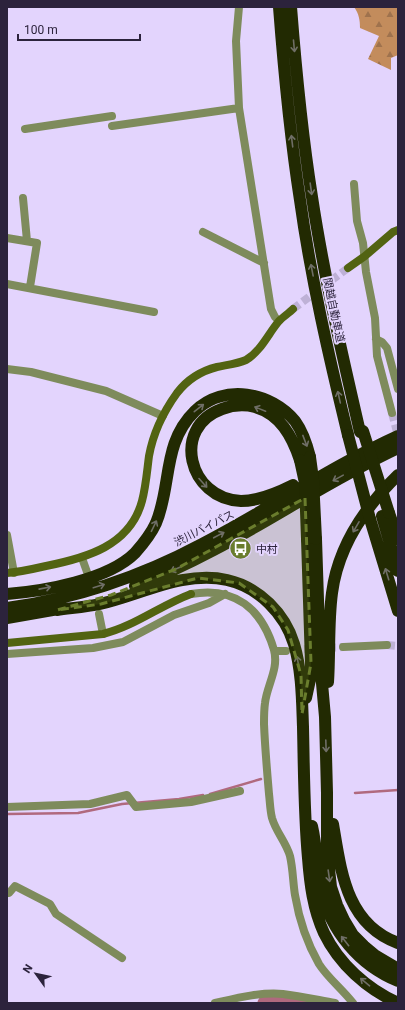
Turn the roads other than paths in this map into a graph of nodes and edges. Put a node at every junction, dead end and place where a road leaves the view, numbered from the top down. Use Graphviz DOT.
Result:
graph roads {
  1 [pos="239,7"];
  2 [pos="279,7"];
  3 [pos="291,7"];
  4 [pos="239,108"];
  5 [pos="112,116"];
  6 [pos="112,126"];
  7 [pos="26,129"];
  8 [pos="354,184"];
  9 [pos="23,198"];
  10 [pos="398,230"];
  11 [pos="203,232"];
  12 [pos="7,238"];
  13 [pos="26,241"];
  14 [pos="365,256"];
  15 [pos="264,263"];
  16 [pos="348,268"];
  17 [pos="7,284"];
  18 [pos="30,288"];
  19 [pos="293,309"];
  20 [pos="154,312"];
  21 [pos="279,321"];
  22 [pos="376,340"];
  23 [pos="7,369"];
  24 [pos="398,389"];
  25 [pos="392,413"];
  26 [pos="163,416"];
  27 [pos="357,433"];
  28 [pos="398,436"];
  29 [pos="398,448"];
  30 [pos="305,458"];
  31 [pos="398,475"];
  32 [pos="380,516"];
  33 [pos="7,535"];
  34 [pos="311,539"];
  35 [pos="398,539"];
  36 [pos="82,558"];
  37 [pos="398,571"];
  38 [pos="87,572"];
  39 [pos="11,573"];
  40 [pos="7,594"];
  41 [pos="225,594"];
  42 [pos="7,608"];
  43 [pos="57,610"];
  44 [pos="398,611"];
  45 [pos="99,614"];
  46 [pos="7,618"];
  47 [pos="104,634"];
  48 [pos="7,643"];
  49 [pos="387,646"];
  50 [pos="343,647"];
  51 [pos="275,651"];
  52 [pos="286,651"];
  53 [pos="7,654"];
  54 [pos="302,714"];
  55 [pos="325,717"];
  56 [pos="240,791"];
  57 [pos="327,793"];
  58 [pos="304,794"];
  59 [pos="7,807"];
  60 [pos="7,892"];
  61 [pos="398,943"];
  62 [pos="122,958"];
  63 [pos="398,969"];
  64 [pos="398,981"];
  65 [pos="215,1003"];
  66 [pos="335,1003"];
  67 [pos="353,1003"];
  68 [pos="398,1003"];
  1 -- 4 [label="street"];
  27 -- 2 [label="highway, 関越自動車道, one-way"];
  3 -- 27 [label="highway, 関越自動車道, one-way"];
  4 -- 6 [label="street"];
  4 -- 15 [label="street"];
  5 -- 7 [label="street"];
  8 -- 14 [label="street"];
  9 -- 13 [label="street"];
  10 -- 14 [label="street"];
  11 -- 15 [label="street"];
  12 -- 13 [label="street"];
  13 -- 18 [label="street"];
  14 -- 16 [label="street"];
  14 -- 22 [label="street"];
  15 -- 21 [label="street"];
  17 -- 18 [label="street"];
  18 -- 20 [label="street"];
  19 -- 21 [label="street"];
  21 -- 26 [label="street"];
  22 -- 24 [label="street"];
  22 -- 25 [label="street"];
  23 -- 26 [label="street"];
  26 -- 36 [label="street"];
  27 -- 32 [label="highway, 関越自動車道"];
  30 -- 28 [label="highway, one-way"];
  42 -- 28 [label="highway, 渋川バイパス, one-way"];
  29 -- 43 [label="highway, 渋川バイパス, one-way"];
  30 -- 34 [label="highway, bridge"];
  40 -- 30 [label="highway, one-way"];
  31 -- 55 [label="highway, one-way"];
  32 -- 35 [label="highway"];
  32 -- 37 [label="highway, 関越自動車道"];
  44 -- 32 [label="highway, 関越自動車道, one-way"];
  33 -- 39 [label="street"];
  34 -- 54 [label="highway"];
  34 -- 55 [label="highway"];
  36 -- 38 [label="street"];
  36 -- 39 [label="street"];
  41 -- 47 [label="street"];
  41 -- 51 [label="street"];
  41 -- 53 [label="street"];
  43 -- 46 [label="highway, 渋川バイパス"];
  54 -- 43 [label="highway, one-way"];
  45 -- 47 [label="street"];
  47 -- 48 [label="street"];
  49 -- 50 [label="street"];
  51 -- 52 [label="street"];
  51 -- 67 [label="street"];
  54 -- 58 [label="highway"];
  55 -- 57 [label="highway, one-way"];
  56 -- 59 [label="street"];
  57 -- 61 [label="highway"];
  57 -- 63 [label="highway, one-way"];
  64 -- 58 [label="highway, one-way"];
  68 -- 58 [label="highway, one-way"];
  60 -- 62 [label="street"];
  65 -- 66 [label="street"];
}
